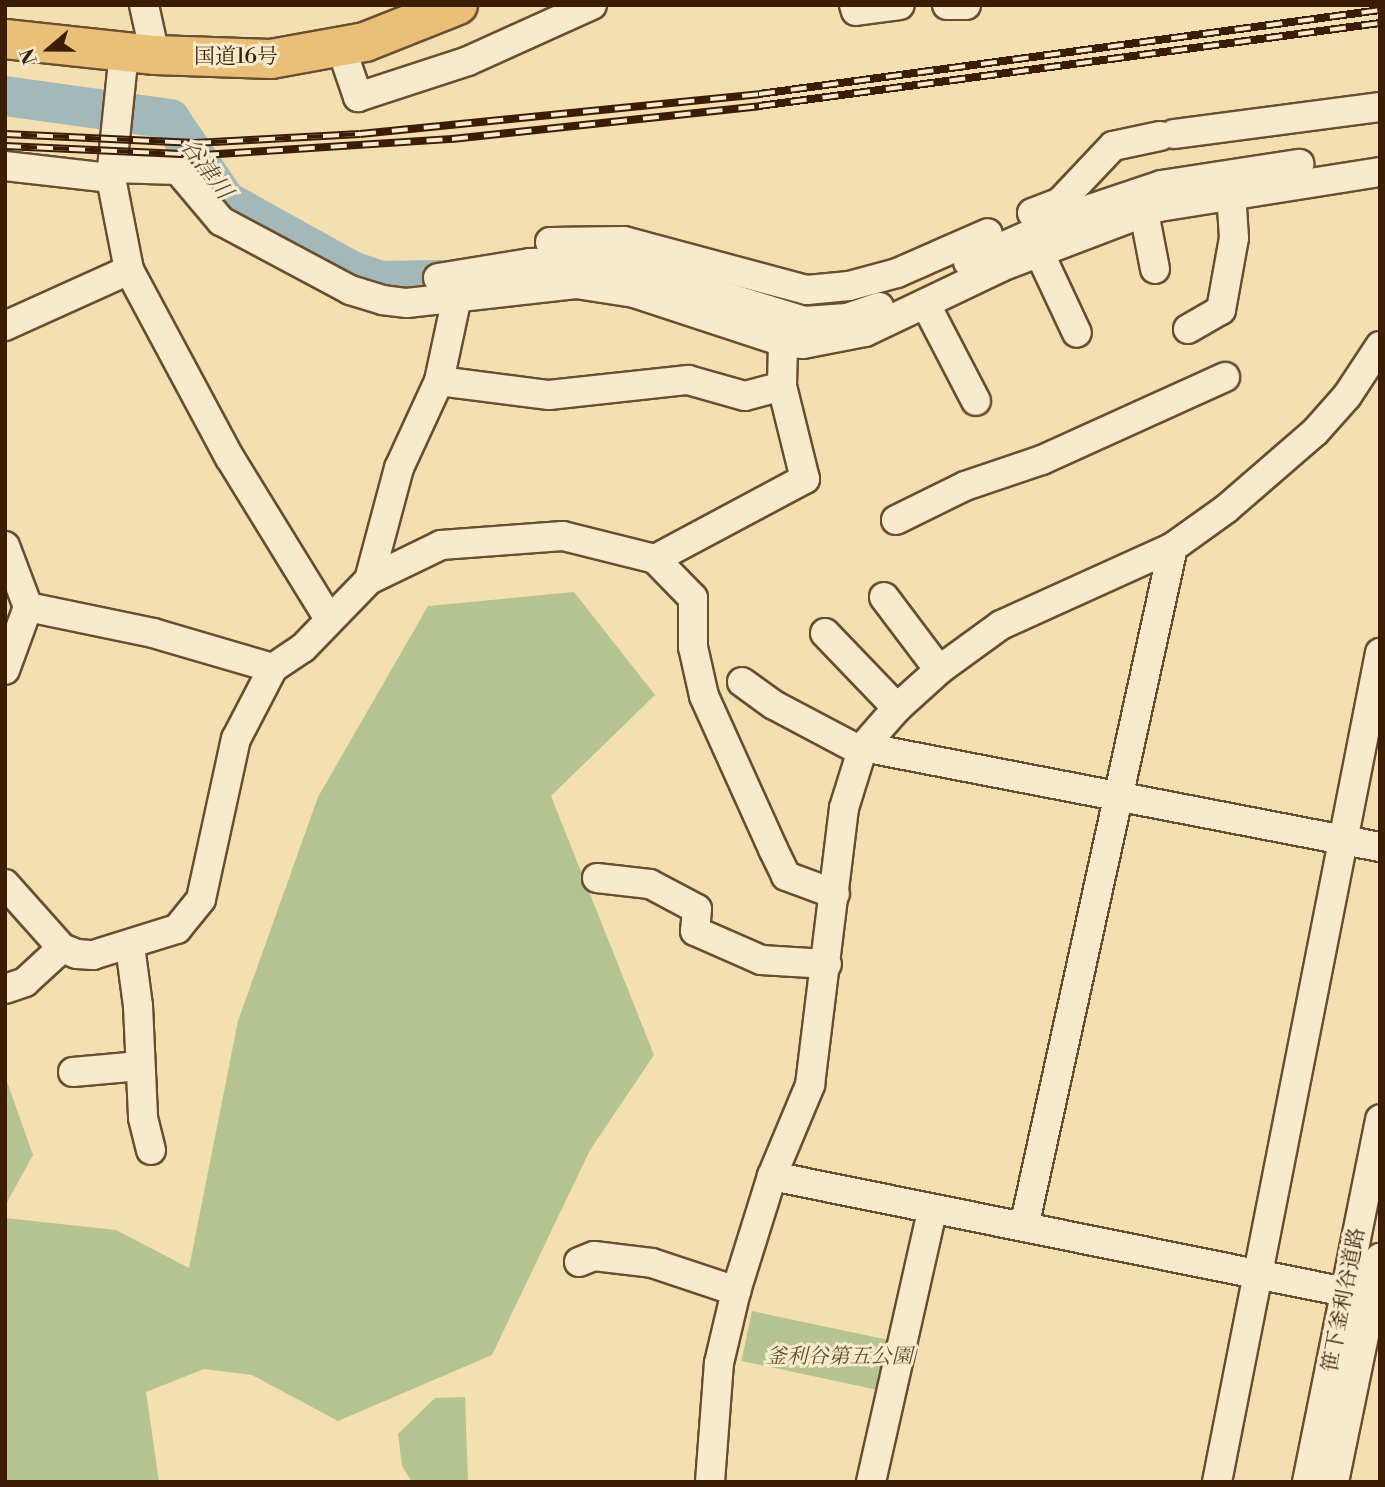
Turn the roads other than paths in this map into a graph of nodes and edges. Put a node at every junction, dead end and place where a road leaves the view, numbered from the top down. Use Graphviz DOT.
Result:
graph roads {
  1 [pos="144,5"];
  2 [pos="458,5"];
  3 [pos="592,5"];
  4 [pos="854,5"];
  5 [pos="900,5"];
  6 [pos="947,5"];
  7 [pos="967,5"];
  8 [pos="5,39"];
  9 [pos="140,54"];
  10 [pos="347,65"];
  11 [pos="1380,107"];
  12 [pos="1380,153"];
  13 [pos="5,166"];
  14 [pos="1380,172"];
  15 [pos="112,173"];
  16 [pos="1231,192"];
  17 [pos="1144,212"];
  18 [pos="550,242"];
  19 [pos="1039,252"];
  20 [pos="1155,269"];
  21 [pos="129,270"];
  22 [pos="448,287"];
  23 [pos="926,305"];
  24 [pos="5,326"];
  25 [pos="1188,329"];
  26 [pos="1077,333"];
  27 [pos="783,342"];
  28 [pos="1380,346"];
  29 [pos="1225,377"];
  30 [pos="439,381"];
  31 [pos="782,386"];
  32 [pos="976,401"];
  33 [pos="896,520"];
  34 [pos="5,546"];
  35 [pos="1173,547"];
  36 [pos="655,559"];
  37 [pos="369,580"];
  38 [pos="884,597"];
  39 [pos="28,607"];
  40 [pos="328,619"];
  41 [pos="825,633"];
  42 [pos="1380,653"];
  43 [pos="273,668"];
  44 [pos="5,670"];
  45 [pos="939,670"];
  46 [pos="741,682"];
  47 [pos="897,708"];
  48 [pos="862,749"];
  49 [pos="1120,794"];
  50 [pos="1342,839"];
  51 [pos="1380,847"];
  52 [pos="597,878"];
  53 [pos="5,884"];
  54 [pos="835,894"];
  55 [pos="130,946"];
  56 [pos="62,948"];
  57 [pos="827,964"];
  58 [pos="5,989"];
  59 [pos="140,1066"];
  60 [pos="73,1072"];
  61 [pos="1380,1119"];
  62 [pos="151,1150"];
  63 [pos="772,1176"];
  64 [pos="932,1212"];
  65 [pos="1024,1227"];
  66 [pos="1380,1258"];
  67 [pos="579,1262"];
  68 [pos="1259,1275"];
  69 [pos="736,1292"];
  70 [pos="1366,1296"];
  71 [pos="710,1482"];
  72 [pos="871,1482"];
  73 [pos="1217,1482"];
  74 [pos="1307,1482"];
  75 [pos="1334,1482"];
  1 -- 9 [label="street"];
  2 -- 9 [label="highway, 国道16号"];
  3 -- 10 [label="street"];
  4 -- 5 [label="street"];
  6 -- 7 [label="street"];
  8 -- 9 [label="highway, 国道16号"];
  9 -- 15 [label="street"];
  11 -- 18 [label="street"];
  12 -- 22 [label="street"];
  13 -- 15 [label="street"];
  14 -- 16 [label="street"];
  15 -- 21 [label="street"];
  15 -- 22 [label="street"];
  16 -- 17 [label="street"];
  16 -- 25 [label="street"];
  17 -- 19 [label="street"];
  17 -- 20 [label="street"];
  19 -- 23 [label="street"];
  19 -- 26 [label="street"];
  21 -- 24 [label="street"];
  21 -- 40 [label="street"];
  22 -- 27 [label="street"];
  22 -- 30 [label="street"];
  23 -- 27 [label="street"];
  23 -- 32 [label="street"];
  27 -- 31 [label="street"];
  28 -- 35 [label="street"];
  29 -- 33 [label="street"];
  30 -- 31 [label="street"];
  30 -- 37 [label="street"];
  31 -- 36 [label="street"];
  34 -- 39 [label="street"];
  35 -- 45 [label="street"];
  35 -- 49 [label="street"];
  36 -- 37 [label="street"];
  36 -- 54 [label="street"];
  37 -- 40 [label="street"];
  38 -- 45 [label="street"];
  39 -- 43 [label="street"];
  39 -- 44 [label="street"];
  40 -- 43 [label="street"];
  41 -- 47 [label="street"];
  42 -- 50 [label="street"];
  43 -- 55 [label="street"];
  45 -- 47 [label="street"];
  46 -- 48 [label="street"];
  47 -- 48 [label="street"];
  48 -- 49 [label="street"];
  48 -- 54 [label="street"];
  49 -- 50 [label="street"];
  49 -- 65 [label="street"];
  50 -- 51 [label="street"];
  50 -- 68 [label="street"];
  52 -- 57 [label="street"];
  53 -- 56 [label="street"];
  54 -- 57 [label="street"];
  55 -- 56 [label="street"];
  55 -- 59 [label="street"];
  56 -- 58 [label="street"];
  57 -- 63 [label="street"];
  59 -- 60 [label="street"];
  59 -- 62 [label="street"];
  61 -- 70 [label="street, 笹下釜利谷道路"];
  63 -- 64 [label="street"];
  63 -- 69 [label="street"];
  64 -- 65 [label="street"];
  64 -- 72 [label="street"];
  65 -- 68 [label="street"];
  66 -- 70 [label="street, 笹下釜利谷道路"];
  67 -- 69 [label="street"];
  68 -- 70 [label="street"];
  68 -- 73 [label="street"];
  69 -- 71 [label="street"];
  70 -- 74 [label="street, 笹下釜利谷道路"];
  70 -- 75 [label="street, 笹下釜利谷道路"];
}
